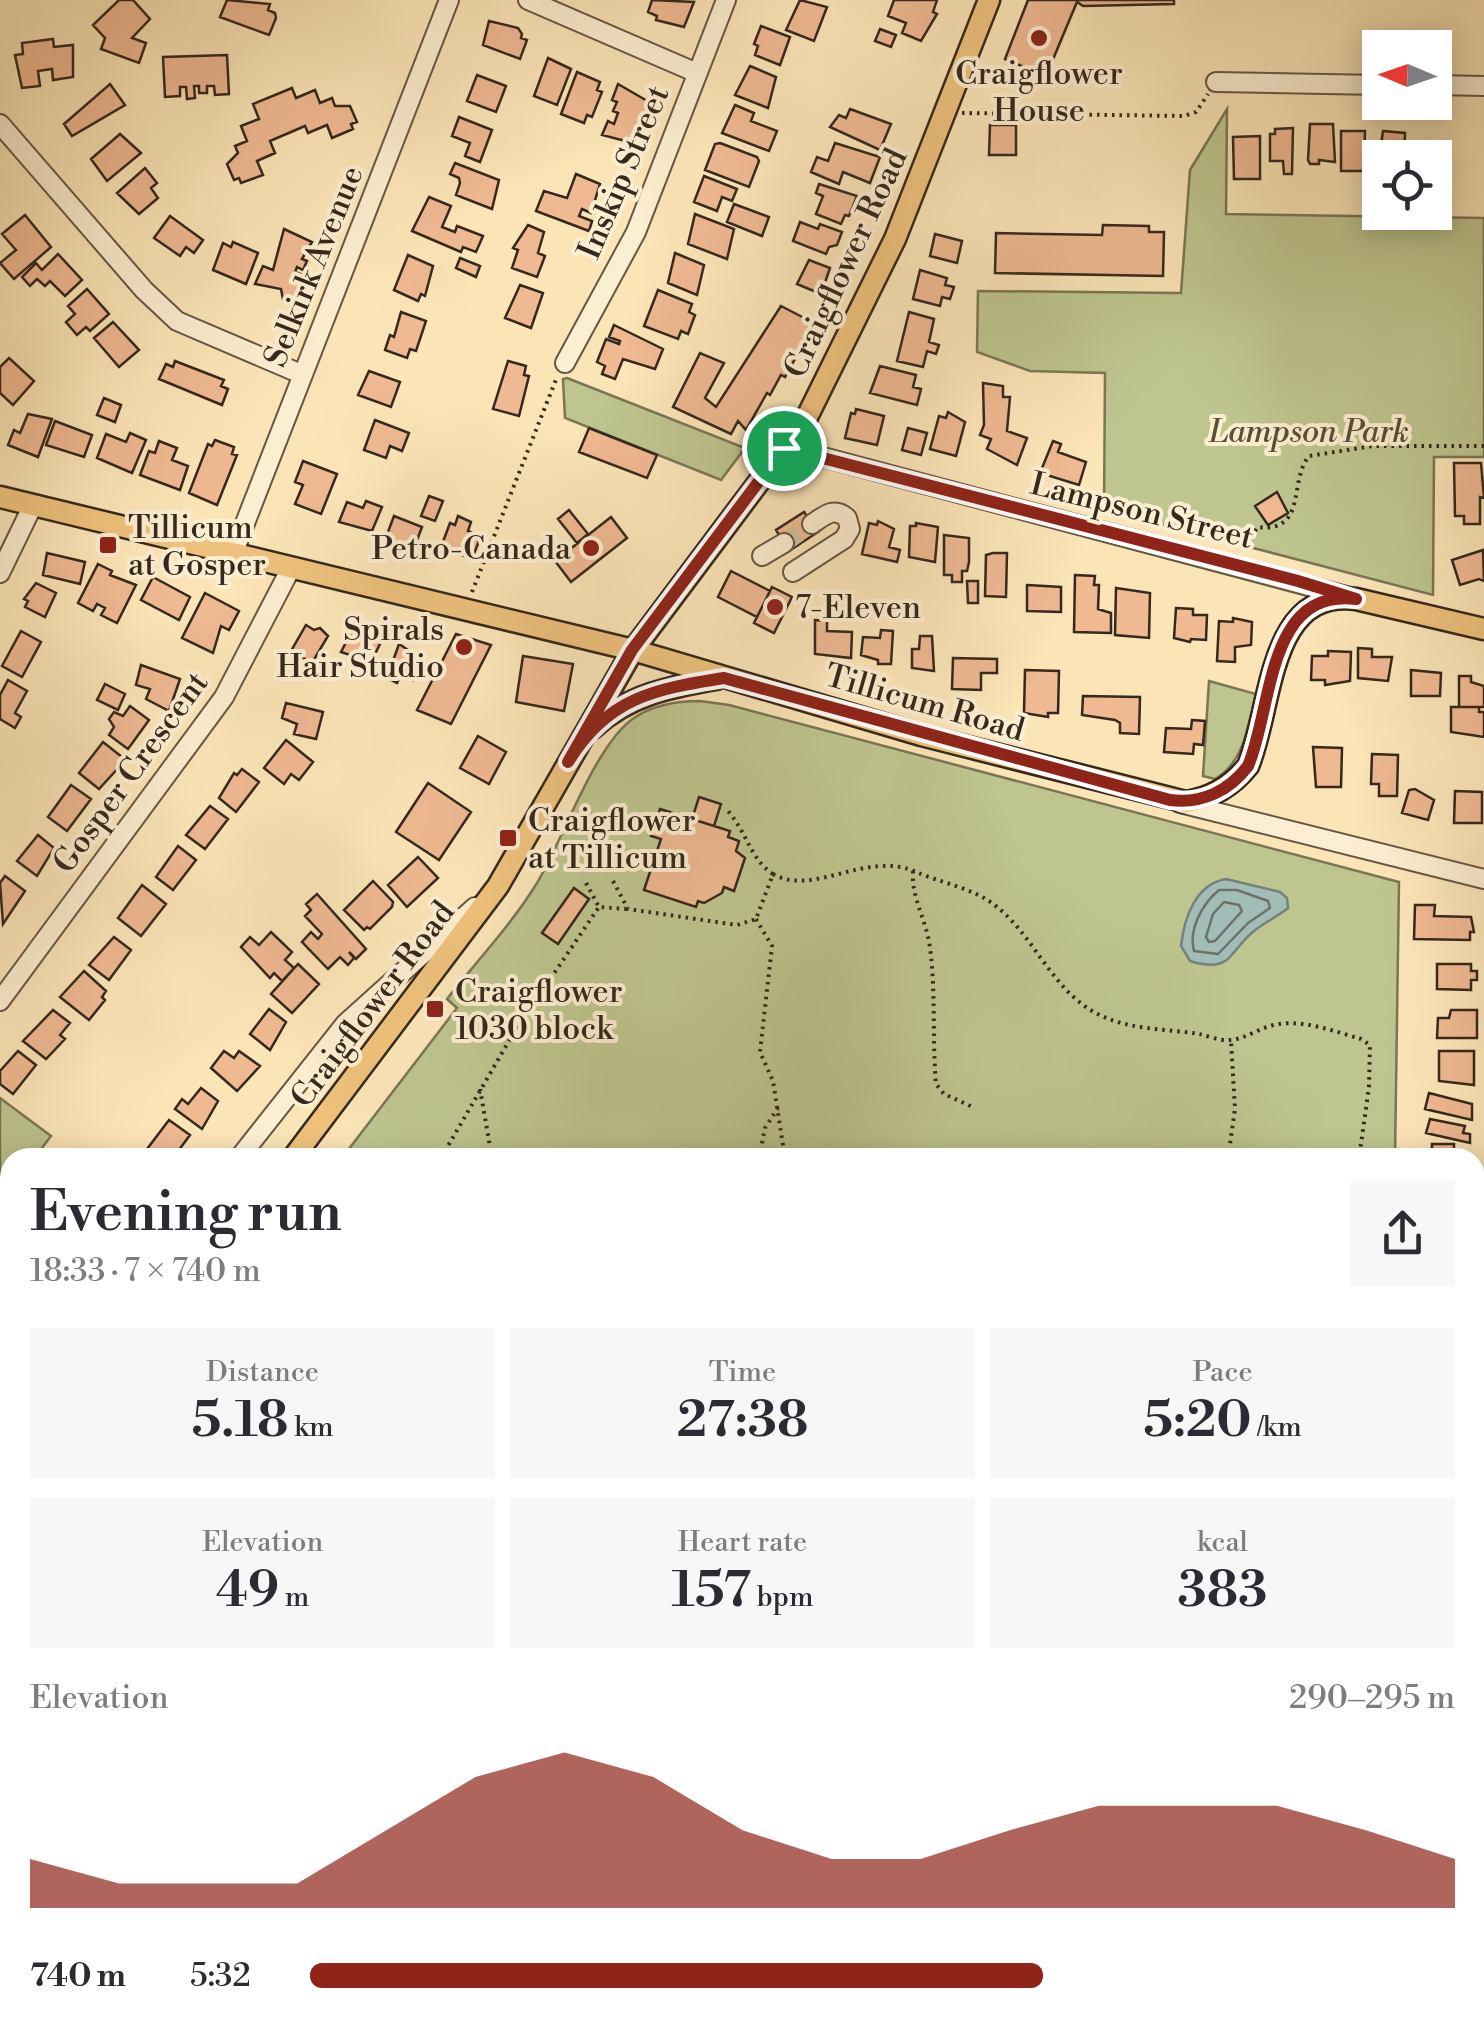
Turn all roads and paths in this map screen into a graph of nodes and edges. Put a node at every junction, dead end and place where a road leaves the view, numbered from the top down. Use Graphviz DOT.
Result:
graph roads {
  1 [pos="450,0"];
  2 [pos="528,0"];
  3 [pos="726,0"];
  4 [pos="989,0"];
  5 [pos="698,73"];
  6 [pos="1216,82"];
  7 [pos="1362,84"];
  8 [pos="1452,85"];
  9 [pos="1484,86"];
  10 [pos="945,113"];
  11 [pos="0,124"];
  12 [pos="565,363"];
  13 [pos="302,374"];
  14 [pos="1484,446"];
  15 [pos="784,448"];
  16 [pos="0,496"];
  17 [pos="33,505"];
  18 [pos="812,524"];
  19 [pos="1254,531"];
  20 [pos="784,543"];
  21 [pos="233,554"];
  22 [pos="762,556"];
  23 [pos="292,568"];
  24 [pos="793,572"];
  25 [pos="0,573"];
  26 [pos="472,592"];
  27 [pos="1356,599"];
  28 [pos="1484,629"];
  29 [pos="632,650"];
  30 [pos="724,678"];
  31 [pos="568,762"];
  32 [pos="1170,800"];
  33 [pos="728,811"];
  34 [pos="913,871"];
  35 [pos="774,874"];
  36 [pos="1484,880"];
  37 [pos="613,881"];
  38 [pos="586,883"];
  39 [pos="498,886"];
  40 [pos="599,907"];
  41 [pos="628,909"];
  42 [pos="756,919"];
  43 [pos="0,1001"];
  44 [pos="1231,1041"];
  45 [pos="480,1088"];
  46 [pos="778,1108"];
  47 [pos="975,1108"];
  48 [pos="247,1148"];
  49 [pos="301,1148"];
  50 [pos="447,1148"];
  51 [pos="490,1148"];
  52 [pos="761,1148"];
  53 [pos="784,1148"];
  54 [pos="1229,1148"];
  55 [pos="1360,1148"];
  1 -- 13 [label="street, Selkirk Avenue"];
  2 -- 5 [label="street"];
  3 -- 5 [label="street, Inskip Street"];
  4 -- 10 [label="main road, Craigflower Road"];
  5 -- 12 [label="street, Inskip Street"];
  6 -- 7 [label="street"];
  6 -- 10 [label="path"];
  8 -- 9 [label="street"];
  10 -- 15 [label="main road, Craigflower Road"];
  11 -- 13 [label="street"];
  12 -- 26 [label="path"];
  13 -- 21 [label="street, Selkirk Avenue"];
  14 -- 19 [label="path"];
  15 -- 27 [label="street, Lampson Street"];
  15 -- 29 [label="main road, Craigflower Road"];
  16 -- 17 [label="main road, Tillicum Road"];
  17 -- 21 [label="main road, Tillicum Road"];
  17 -- 25 [label="street"];
  18 -- 24 [label="street"];
  20 -- 22 [label="street"];
  21 -- 23 [label="main road, Tillicum Road"];
  23 -- 29 [label="main road, Tillicum Road"];
  23 -- 43 [label="street, Gosper Crescent"];
  27 -- 28 [label="main road, Lampson Street"];
  27 -- 32 [label="main road"];
  29 -- 30 [label="main road, Tillicum Road"];
  29 -- 31 [label="main road, Craigflower Road"];
  30 -- 31 [label="main road"];
  30 -- 32 [label="main road, Tillicum Road"];
  31 -- 39 [label="main road, Craigflower Road"];
  32 -- 36 [label="street, Tillicum Road"];
  33 -- 35 [label="path"];
  34 -- 35 [label="path"];
  34 -- 44 [label="path"];
  34 -- 47 [label="path"];
  35 -- 42 [label="path"];
  37 -- 41 [label="path"];
  38 -- 40 [label="path"];
  39 -- 48 [label="street, Craigflower Road"];
  39 -- 49 [label="main road, Craigflower Road"];
  40 -- 41 [label="path"];
  40 -- 45 [label="path"];
  41 -- 42 [label="path"];
  42 -- 46 [label="path"];
  44 -- 54 [label="path"];
  44 -- 55 [label="path"];
  45 -- 50 [label="path"];
  45 -- 51 [label="path"];
  46 -- 52 [label="path"];
  46 -- 53 [label="path"];
}
